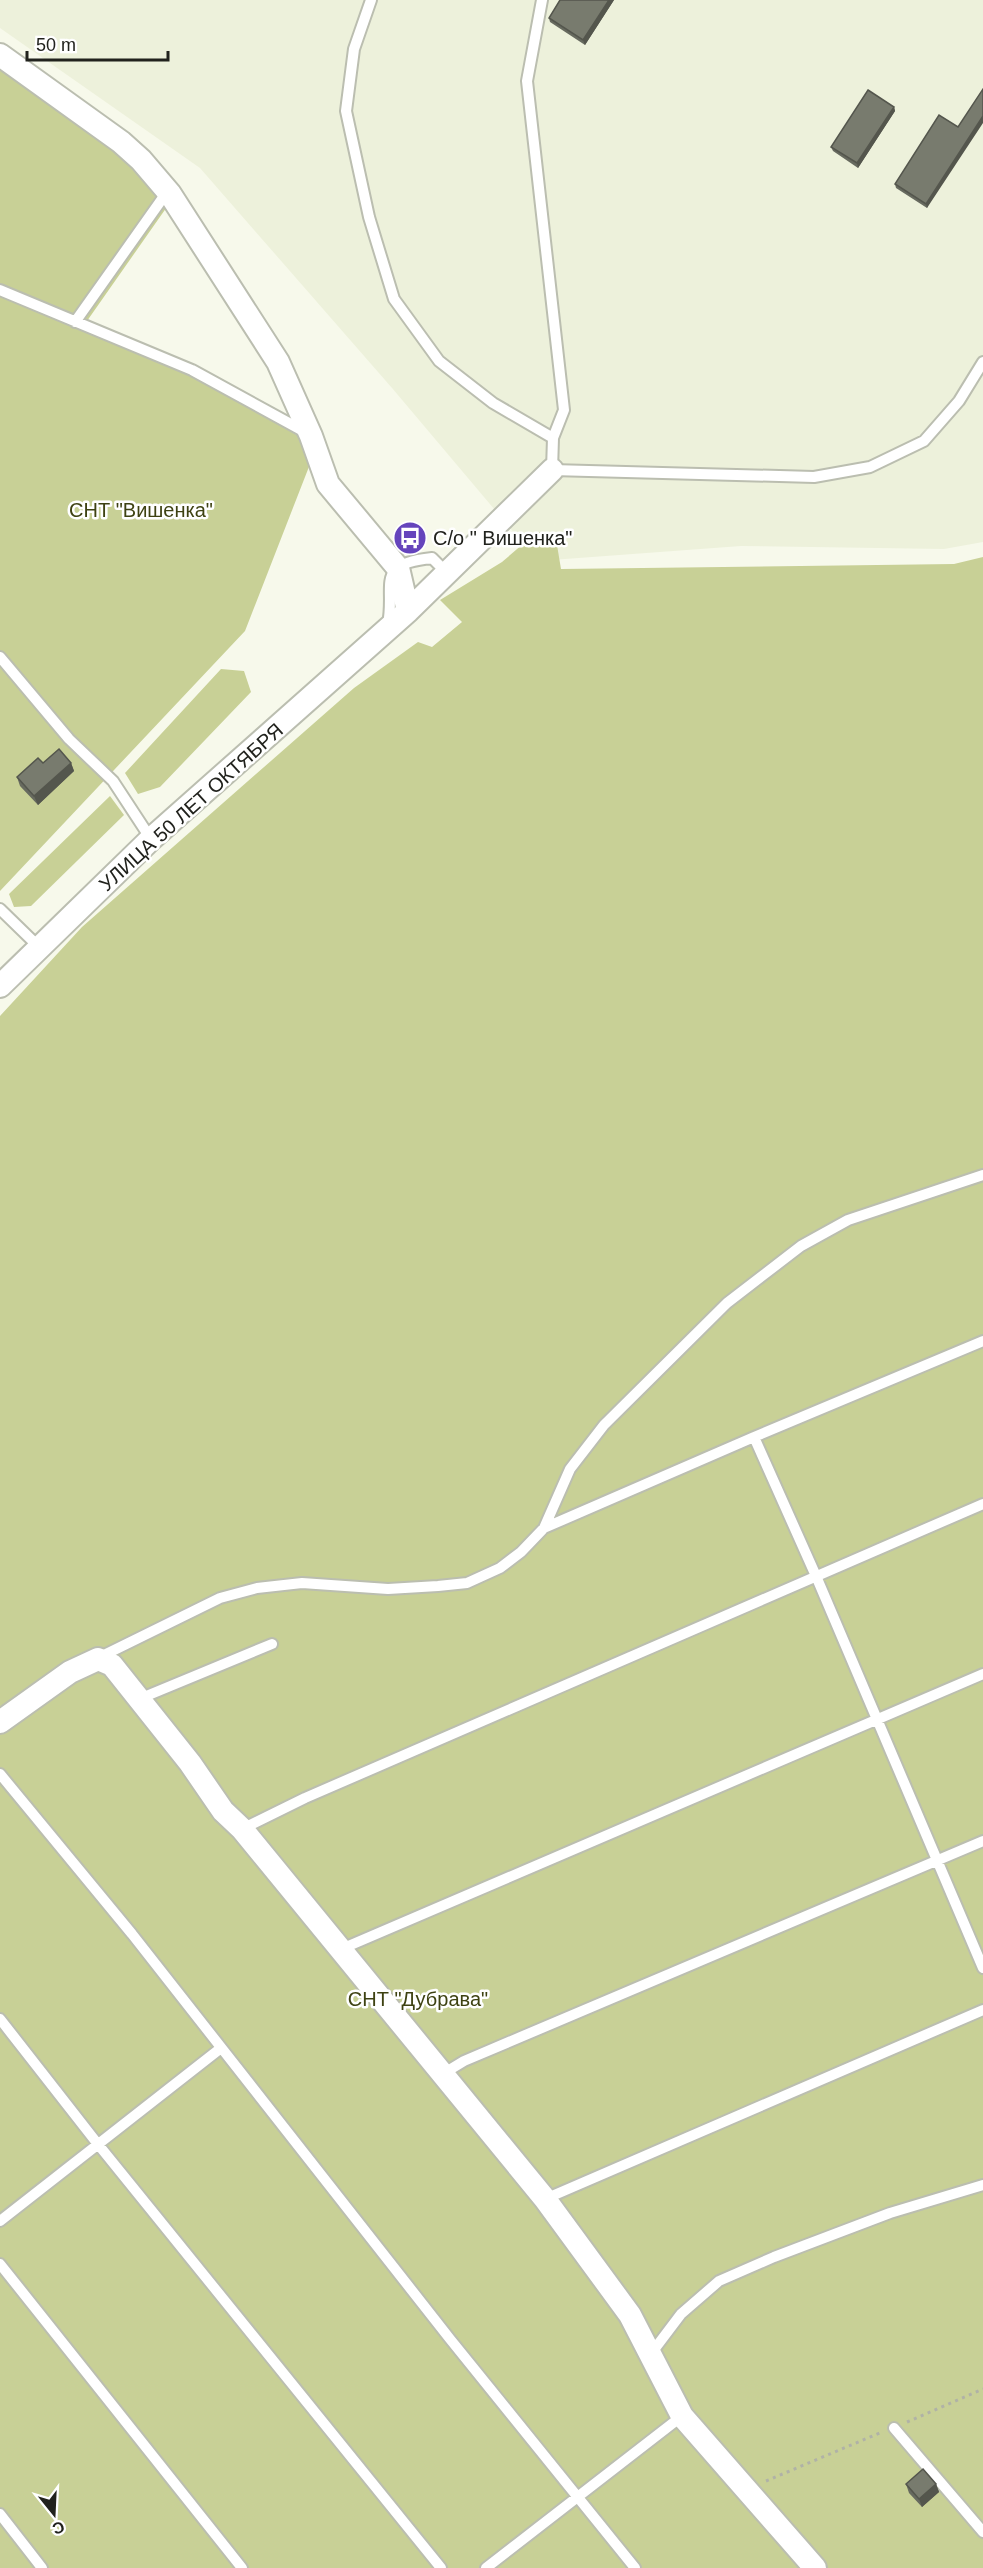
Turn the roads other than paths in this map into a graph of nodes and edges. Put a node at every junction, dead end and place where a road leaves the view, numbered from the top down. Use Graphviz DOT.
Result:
graph roads {
  1 [pos="371,0"];
  2 [pos="542,0"];
  3 [pos="0,55"];
  4 [pos="167,192"];
  5 [pos="0,290"];
  6 [pos="75,322"];
  7 [pos="983,362"];
  8 [pos="311,435"];
  9 [pos="553,438"];
  10 [pos="552,470"];
  11 [pos="398,568"];
  12 [pos="440,581"];
  13 [pos="408,611"];
  14 [pos="387,632"];
  15 [pos="0,657"];
  16 [pos="151,839"];
  17 [pos="0,909"];
  18 [pos="39,947"];
  19 [pos="0,986"];
  20 [pos="983,1175"];
  21 [pos="983,1341"];
  22 [pos="754,1437"];
  23 [pos="983,1504"];
  24 [pos="544,1528"];
  25 [pos="816,1576"];
  26 [pos="272,1644"];
  27 [pos="98,1659"];
  28 [pos="983,1674"];
  29 [pos="139,1699"];
  30 [pos="875,1719"];
  31 [pos="0,1722"];
  32 [pos="0,1774"];
  33 [pos="242,1829"];
  34 [pos="983,1841"];
  35 [pos="937,1860"];
  36 [pos="339,1950"];
  37 [pos="983,1968"];
  38 [pos="983,2010"];
  39 [pos="0,2019"];
  40 [pos="221,2048"];
  41 [pos="441,2075"];
  42 [pos="97,2143"];
  43 [pos="983,2185"];
  44 [pos="545,2199"];
  45 [pos="0,2221"];
  46 [pos="0,2264"];
  47 [pos="650,2355"];
  48 [pos="682,2416"];
  49 [pos="894,2428"];
  50 [pos="577,2495"];
  51 [pos="0,2514"];
  52 [pos="983,2532"];
  53 [pos="42,2568"];
  54 [pos="242,2568"];
  55 [pos="441,2568"];
  56 [pos="486,2568"];
  57 [pos="635,2568"];
  58 [pos="815,2568"];
  1 -- 9 [label="lane"];
  2 -- 9 [label="lane"];
  3 -- 4 [label="street"];
  4 -- 6 [label="lane"];
  4 -- 8 [label="street"];
  5 -- 6 [label="lane"];
  6 -- 8 [label="lane"];
  7 -- 10 [label="lane"];
  8 -- 11 [label="street"];
  9 -- 10 [label="lane"];
  10 -- 12 [label="street, УЛИЦА 50 ЛЕТ ОКТЯБРЯ"];
  11 -- 12 [label="lane"];
  11 -- 13 [label="street"];
  11 -- 14 [label="lane"];
  12 -- 13 [label="street, УЛИЦА 50 ЛЕТ ОКТЯБРЯ"];
  13 -- 14 [label="street, УЛИЦА 50 ЛЕТ ОКТЯБРЯ"];
  14 -- 16 [label="street, УЛИЦА 50 ЛЕТ ОКТЯБРЯ"];
  15 -- 16 [label="lane"];
  16 -- 18 [label="street, УЛИЦА 50 ЛЕТ ОКТЯБРЯ"];
  17 -- 18 [label="lane"];
  18 -- 19 [label="street, УЛИЦА 50 ЛЕТ ОКТЯБРЯ"];
  20 -- 24 [label="lane"];
  21 -- 22 [label="lane"];
  22 -- 24 [label="lane"];
  22 -- 25 [label="lane"];
  23 -- 25 [label="lane"];
  24 -- 27 [label="lane"];
  25 -- 30 [label="lane"];
  25 -- 33 [label="lane"];
  26 -- 29 [label="lane"];
  27 -- 29 [label="street"];
  27 -- 31 [label="street"];
  28 -- 30 [label="lane"];
  29 -- 33 [label="street"];
  30 -- 35 [label="lane"];
  30 -- 36 [label="lane"];
  32 -- 40 [label="lane"];
  33 -- 36 [label="street"];
  34 -- 35 [label="lane"];
  35 -- 37 [label="lane"];
  35 -- 41 [label="lane"];
  36 -- 41 [label="street"];
  38 -- 44 [label="lane"];
  39 -- 42 [label="lane"];
  40 -- 42 [label="lane"];
  40 -- 50 [label="lane"];
  41 -- 44 [label="street"];
  42 -- 45 [label="lane"];
  42 -- 55 [label="lane"];
  43 -- 47 [label="lane"];
  44 -- 47 [label="street"];
  46 -- 54 [label="lane"];
  47 -- 48 [label="street"];
  48 -- 50 [label="lane"];
  48 -- 58 [label="street"];
  49 -- 52 [label="lane"];
  50 -- 56 [label="lane"];
  50 -- 57 [label="lane"];
  51 -- 53 [label="lane"];
}
